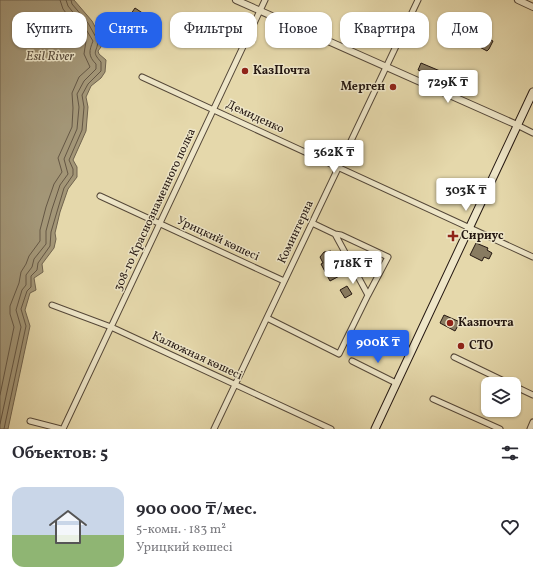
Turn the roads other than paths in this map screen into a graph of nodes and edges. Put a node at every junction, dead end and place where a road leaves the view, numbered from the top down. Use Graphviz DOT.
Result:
graph roads {
  1 [pos="236,0"];
  2 [pos="265,0"];
  3 [pos="418,0"];
  4 [pos="518,0"];
  5 [pos="533,7"];
  6 [pos="260,11"];
  7 [pos="386,66"];
  8 [pos="142,77"];
  9 [pos="533,92"];
  10 [pos="214,109"];
  11 [pos="517,125"];
  12 [pos="533,133"];
  13 [pos="338,167"];
  14 [pos="100,196"];
  15 [pos="160,223"];
  16 [pos="312,223"];
  17 [pos="470,227"];
  18 [pos="335,234"];
  19 [pos="533,257"];
  20 [pos="284,281"];
  21 [pos="368,295"];
  22 [pos="52,304"];
  23 [pos="267,318"];
  24 [pos="111,327"];
  25 [pos="454,357"];
  26 [pos="352,361"];
  27 [pos="495,377"];
  28 [pos="396,383"];
  29 [pos="235,384"];
  30 [pos="521,389"];
  31 [pos="533,395"];
  32 [pos="433,399"];
  33 [pos="30,421"];
  34 [pos="533,422"];
  35 [pos="62,429"];
  36 [pos="214,429"];
  37 [pos="331,429"];
  38 [pos="375,429"];
  39 [pos="500,429"];
  40 [pos="530,429"];
  1 -- 6 [label="street"];
  2 -- 6 [label="street, 308-го Краснознаменного полка"];
  3 -- 7 [label="street, Коминтерна"];
  4 -- 5 [label="street"];
  6 -- 7 [label="street"];
  6 -- 10 [label="street, 308-го Краснознаменного полка"];
  7 -- 11 [label="street"];
  7 -- 13 [label="street, Коминтерна"];
  8 -- 10 [label="street, Демиденко"];
  9 -- 11 [label="main road"];
  10 -- 13 [label="street, Демиденко"];
  10 -- 15 [label="street, 308-го Краснознаменного полка"];
  11 -- 12 [label="street"];
  11 -- 17 [label="main road"];
  13 -- 16 [label="street, Коминтерна"];
  13 -- 17 [label="street, Демиденко"];
  14 -- 15 [label="street, Урицкий көшесі"];
  15 -- 20 [label="street, Урицкий көшесі"];
  15 -- 24 [label="street, 308-го Краснознаменного полка"];
  16 -- 18 [label="street"];
  16 -- 20 [label="street, Коминтерна"];
  17 -- 19 [label="street, Демиденко"];
  17 -- 28 [label="main road"];
  18 -- 21 [label="street"];
  18 -- 21 [label="street"];
  20 -- 23 [label="street, Коминтерна"];
  21 -- 23 [label="street"];
  22 -- 24 [label="street, Калюжная көшесі"];
  23 -- 29 [label="street, Коминтерна"];
  24 -- 29 [label="street, Калюжная көшесі"];
  24 -- 35 [label="street, 308-го Краснознаменного полка"];
  25 -- 27 [label="street"];
  26 -- 28 [label="street"];
  28 -- 38 [label="main road"];
  29 -- 36 [label="street, Коминтерна"];
  29 -- 37 [label="street, Калюжная көшесі"];
  30 -- 31 [label="street"];
  32 -- 39 [label="street"];
  33 -- 35 [label="street"];
  34 -- 40 [label="street"];
}
